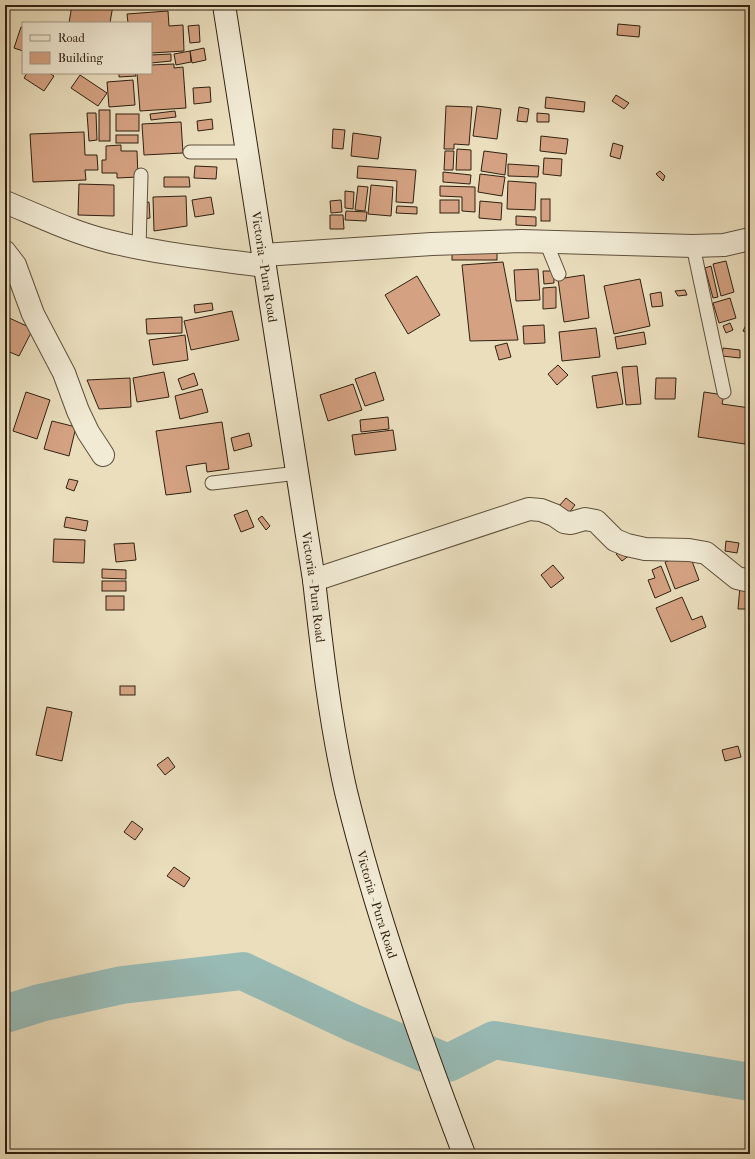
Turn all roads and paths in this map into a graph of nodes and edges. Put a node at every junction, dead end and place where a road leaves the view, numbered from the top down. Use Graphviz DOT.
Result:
graph roads {
  1 [pos="224,5"];
  2 [pos="190,152"];
  3 [pos="247,152"];
  4 [pos="141,175"];
  5 [pos="5,202"];
  6 [pos="750,239"];
  7 [pos="546,242"];
  8 [pos="693,246"];
  9 [pos="140,248"];
  10 [pos="5,252"];
  11 [pos="264,261"];
  12 [pos="559,274"];
  13 [pos="724,392"];
  14 [pos="103,455"];
  15 [pos="298,473"];
  16 [pos="212,483"];
  17 [pos="314,580"];
  18 [pos="750,581"];
  19 [pos="464,1154"];
  1 -- 3 [label="street, Victoria - Pura Road"];
  2 -- 3 [label="lane"];
  3 -- 11 [label="street, Victoria - Pura Road"];
  4 -- 9 [label="lane"];
  5 -- 9 [label="street"];
  6 -- 8 [label="street"];
  7 -- 8 [label="street"];
  7 -- 11 [label="street"];
  7 -- 12 [label="lane"];
  8 -- 13 [label="lane"];
  9 -- 11 [label="street"];
  10 -- 14 [label="street"];
  11 -- 15 [label="street, Victoria - Pura Road"];
  15 -- 16 [label="lane"];
  15 -- 17 [label="street, Victoria - Pura Road"];
  17 -- 18 [label="street"];
  17 -- 19 [label="street, Victoria - Pura Road"];
}
